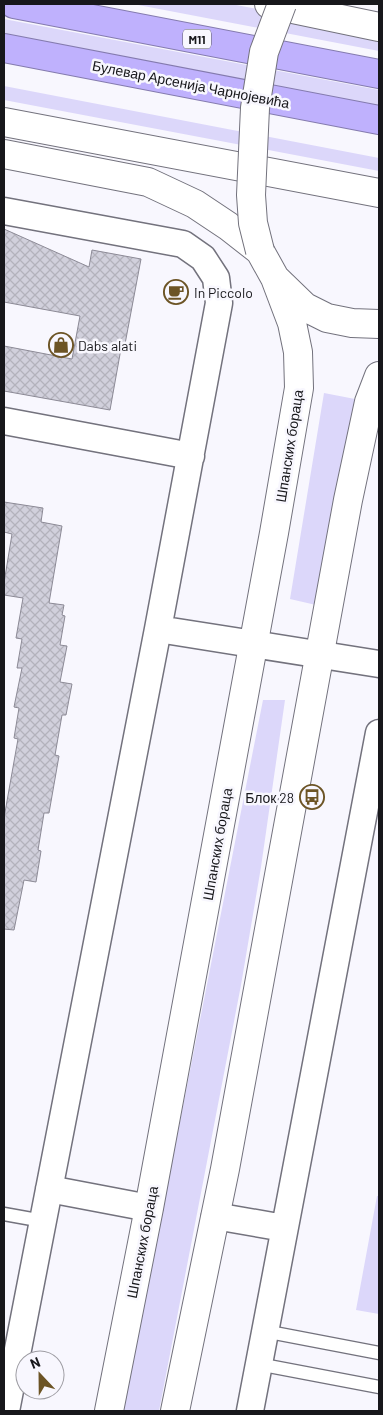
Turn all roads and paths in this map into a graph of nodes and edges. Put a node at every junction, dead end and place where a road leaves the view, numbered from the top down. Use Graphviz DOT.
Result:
graph roads {
  1 [pos="14,4"];
  2 [pos="270,4"];
  3 [pos="282,4"];
  4 [pos="379,27"];
  5 [pos="4,48"];
  6 [pos="379,74"];
  7 [pos="379,120"];
  8 [pos="4,122"];
  9 [pos="4,154"];
  10 [pos="379,193"];
  11 [pos="4,211"];
  12 [pos="260,251"];
  13 [pos="275,278"];
  14 [pos="379,324"];
  15 [pos="379,376"];
  16 [pos="4,421"];
  17 [pos="191,456"];
  18 [pos="158,629"];
  19 [pos="253,644"];
  20 [pos="320,654"];
  21 [pos="379,664"];
  22 [pos="379,732"];
  23 [pos="50,1189"];
  24 [pos="149,1208"];
  25 [pos="4,1214"];
  26 [pos="216,1216"];
  27 [pos="43,1221"];
  28 [pos="284,1228"];
  29 [pos="264,1331"];
  30 [pos="379,1353"];
  31 [pos="258,1364"];
  32 [pos="379,1387"];
  33 [pos="6,1411"];
  34 [pos="109,1411"];
  35 [pos="175,1411"];
  36 [pos="250,1411"];
  1 -- 6 [label="highway, M11"];
  2 -- 4 [label="street"];
  3 -- 12 [label="street, bridge"];
  5 -- 7 [label="highway, Булевар Арсенија Чарнојевића"];
  8 -- 10 [label="street"];
  9 -- 12 [label="street"];
  11 -- 17 [label="street"];
  12 -- 13 [label="street"];
  13 -- 14 [label="street"];
  13 -- 19 [label="street, Шпанских бораца"];
  15 -- 20 [label="street"];
  16 -- 17 [label="street"];
  17 -- 18 [label="street"];
  18 -- 19 [label="street"];
  18 -- 23 [label="street"];
  19 -- 20 [label="street"];
  19 -- 24 [label="street, Шпанских бораца"];
  20 -- 21 [label="street"];
  20 -- 26 [label="street"];
  22 -- 28 [label="street"];
  23 -- 24 [label="street"];
  23 -- 27 [label="street"];
  24 -- 34 [label="street, Шпанских бораца"];
  25 -- 27 [label="lane"];
  26 -- 28 [label="street"];
  26 -- 35 [label="street"];
  27 -- 33 [label="street"];
  28 -- 29 [label="street"];
  29 -- 30 [label="lane"];
  29 -- 31 [label="street"];
  31 -- 32 [label="lane"];
  31 -- 36 [label="street"];
}
